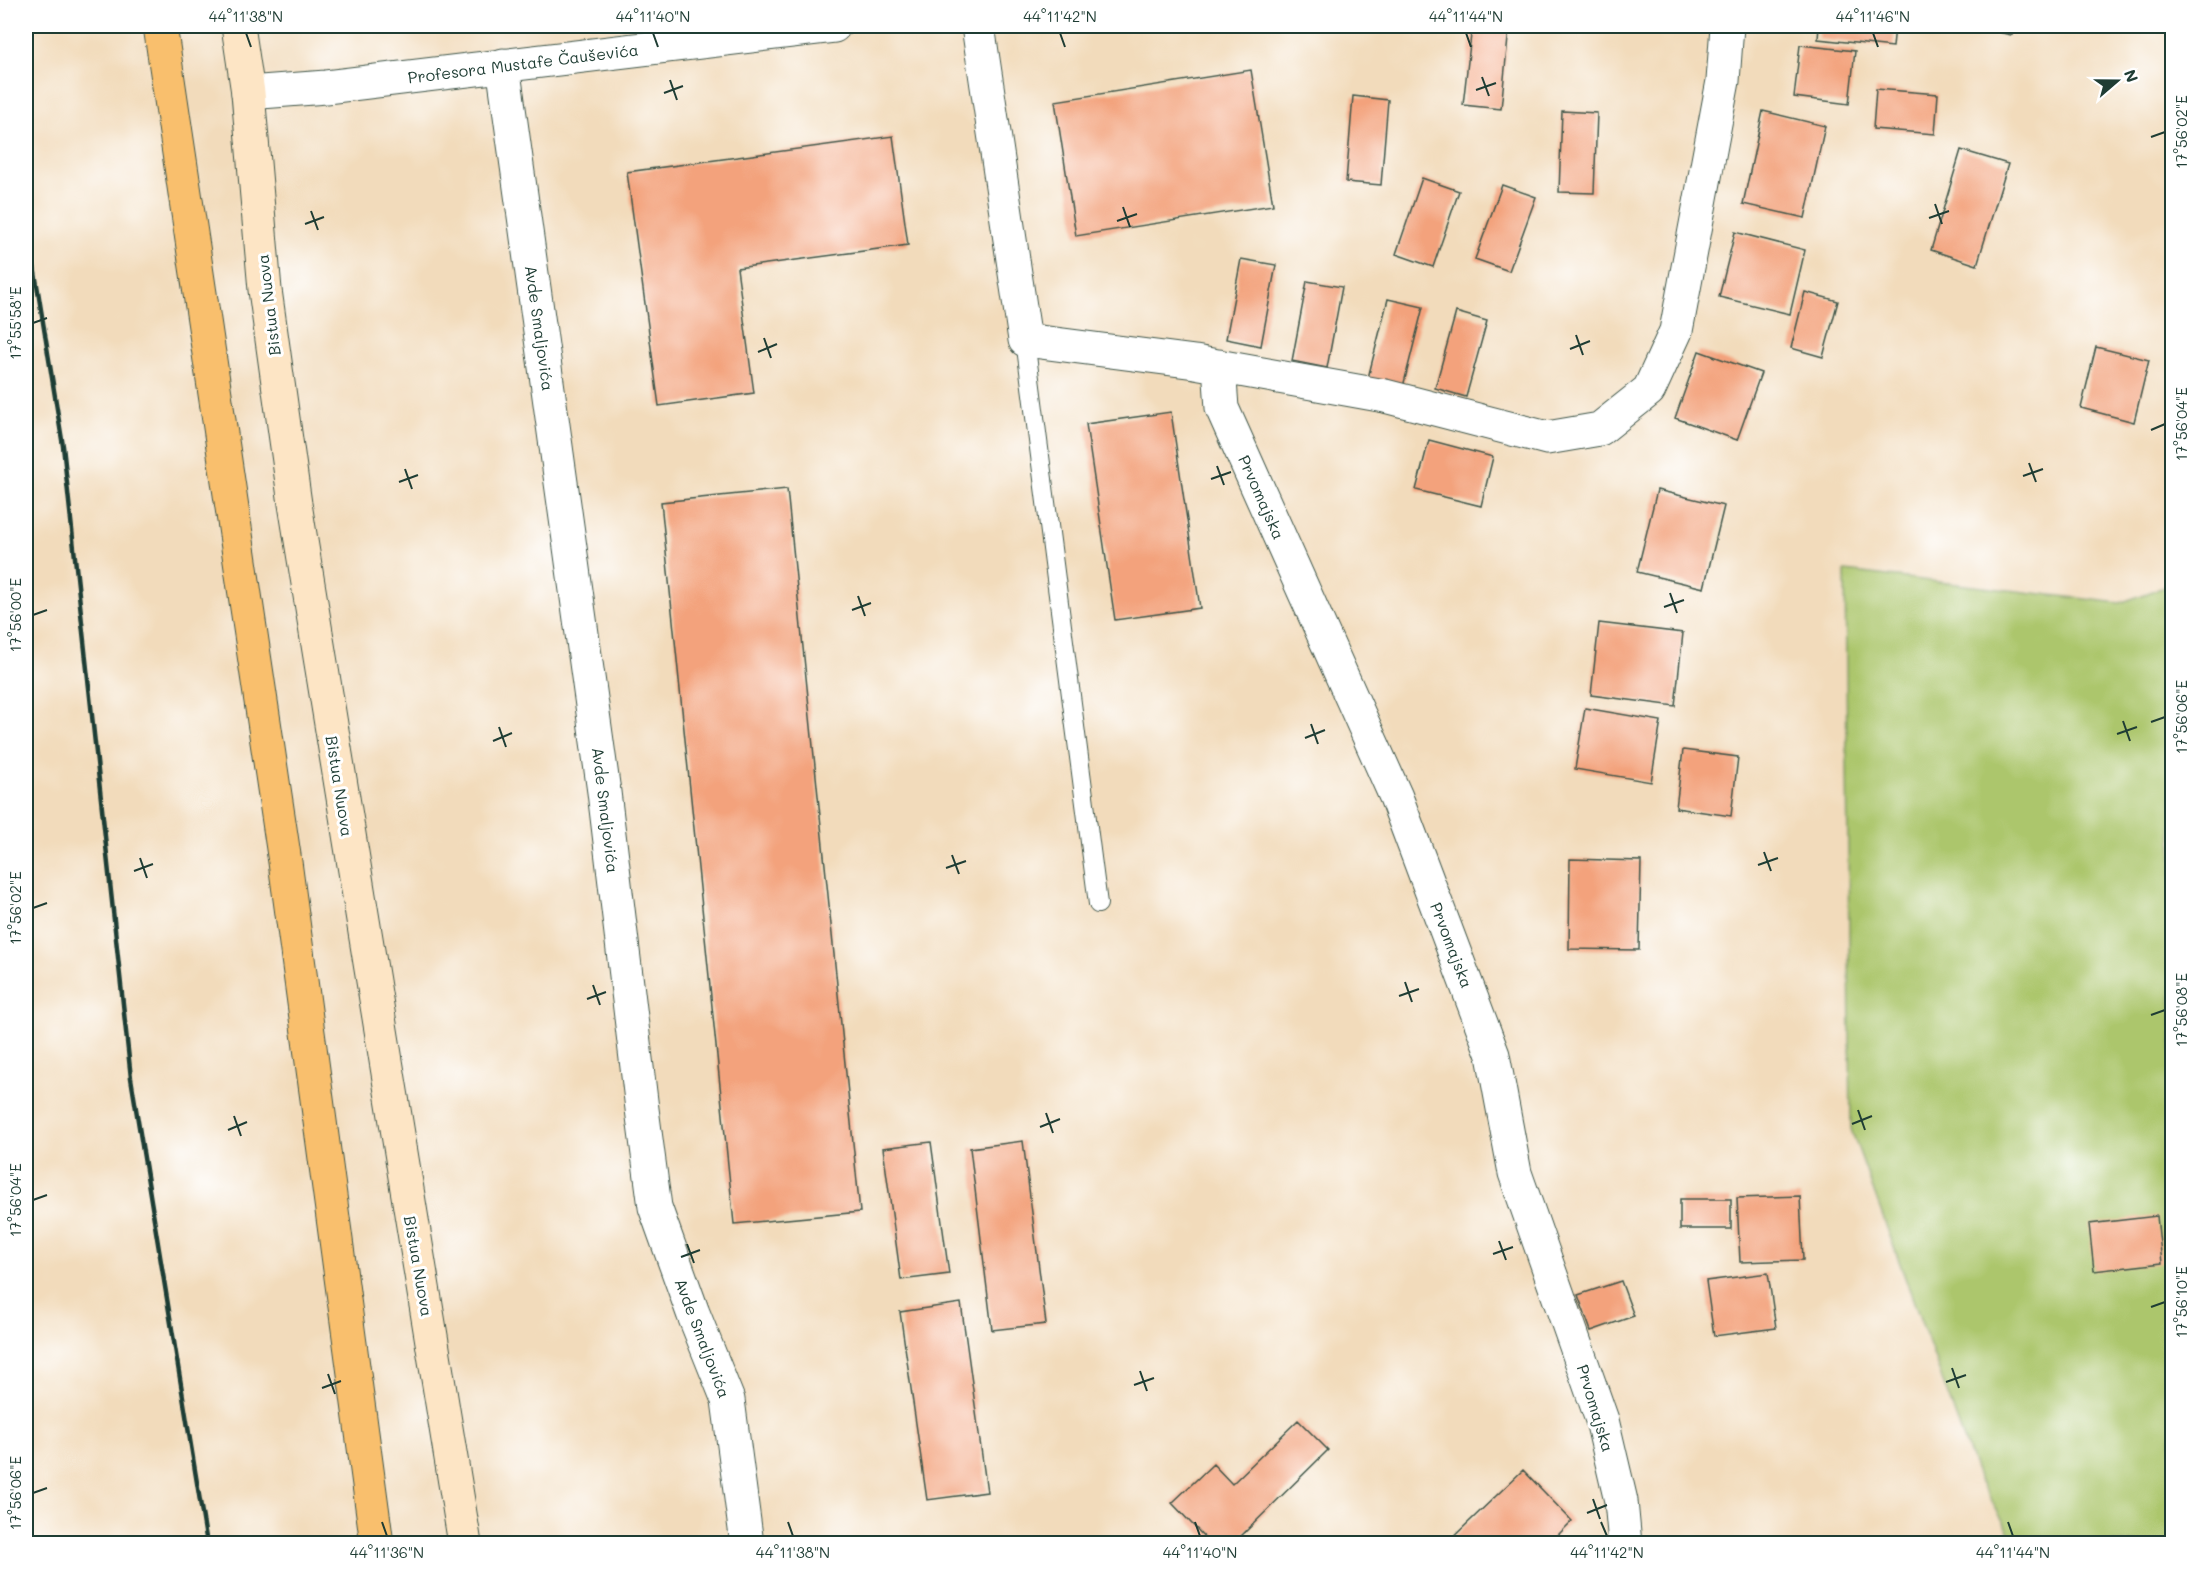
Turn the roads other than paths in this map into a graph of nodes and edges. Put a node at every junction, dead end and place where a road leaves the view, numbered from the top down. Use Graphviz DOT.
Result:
graph roads {
  1 [pos="160,26"];
  2 [pos="238,26"];
  3 [pos="834,26"];
  4 [pos="978,26"];
  5 [pos="1727,26"];
  6 [pos="503,65"];
  7 [pos="248,93"];
  8 [pos="1025,340"];
  9 [pos="1219,366"];
  10 [pos="1098,904"];
  11 [pos="377,1544"];
  12 [pos="465,1544"];
  13 [pos="747,1544"];
  14 [pos="1625,1544"];
  1 -- 11 [label="highway"];
  2 -- 7 [label="street, Bistua Nuova"];
  3 -- 6 [label="street, Profesora Mustafe Čauševića"];
  4 -- 8 [label="street"];
  5 -- 9 [label="street"];
  6 -- 7 [label="street, Profesora Mustafe Čauševića"];
  6 -- 13 [label="street, Avde Smaljovića"];
  7 -- 12 [label="street, Bistua Nuova"];
  8 -- 9 [label="street"];
  8 -- 10 [label="lane"];
  9 -- 14 [label="street, Prvomajska"];
}
